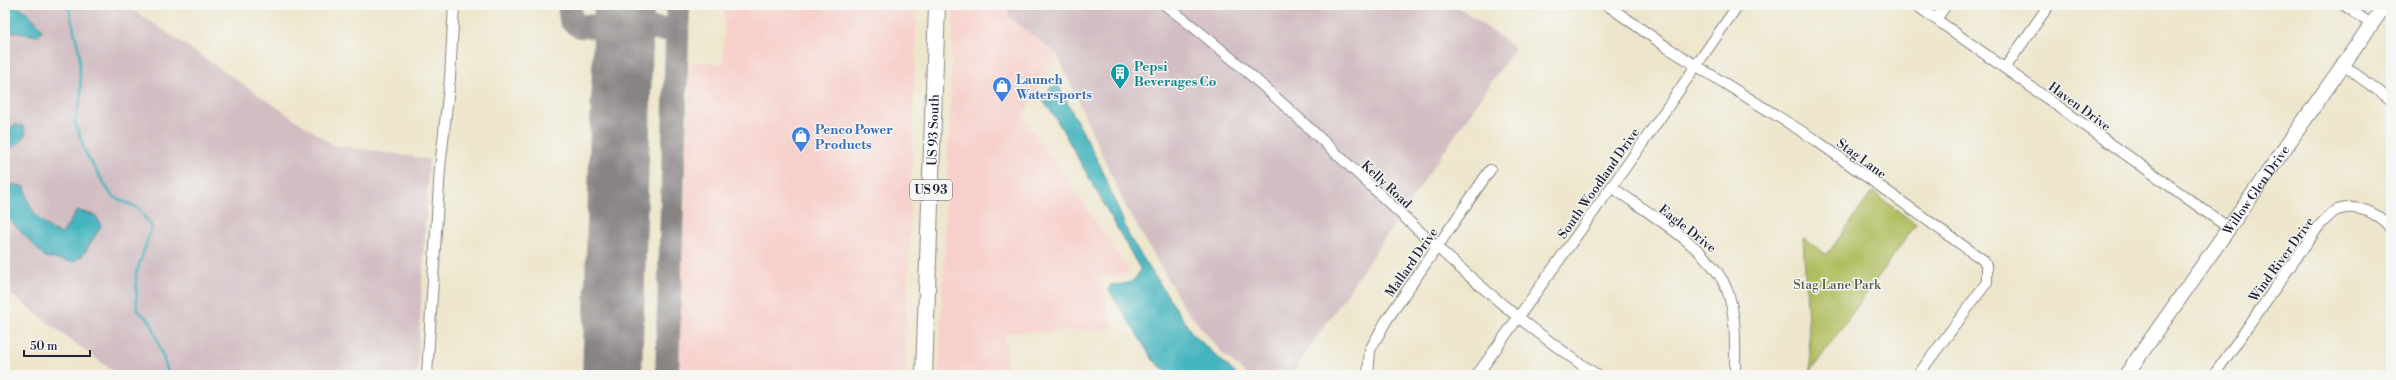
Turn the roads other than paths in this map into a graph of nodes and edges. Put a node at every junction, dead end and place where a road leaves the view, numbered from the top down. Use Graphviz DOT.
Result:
graph roads {
  1 [pos="454,5"];
  2 [pos="937,5"];
  3 [pos="1165,5"];
  4 [pos="1607,5"];
  5 [pos="1738,5"];
  6 [pos="1916,5"];
  7 [pos="1946,5"];
  8 [pos="2049,5"];
  9 [pos="2344,5"];
  10 [pos="2385,5"];
  11 [pos="1936,19"];
  12 [pos="2371,24"];
  13 [pos="1696,65"];
  14 [pos="2343,65"];
  15 [pos="2005,68"];
  16 [pos="2391,100"];
  17 [pos="1490,170"];
  18 [pos="1612,187"];
  19 [pos="2229,228"];
  20 [pos="2391,229"];
  21 [pos="1437,248"];
  22 [pos="1519,317"];
  23 [pos="1592,374"];
  24 [pos="428,375"];
  25 [pos="924,375"];
  26 [pos="1368,375"];
  27 [pos="1477,375"];
  28 [pos="1735,375"];
  29 [pos="1918,375"];
  30 [pos="2126,375"];
  31 [pos="2214,375"];
  1 -- 24 [label="street"];
  2 -- 25 [label="main road, US 93 South / US 93"];
  3 -- 21 [label="street, Kelly Road"];
  4 -- 13 [label="street, Stag Lane"];
  5 -- 13 [label="street, South Woodland Drive"];
  6 -- 11 [label="street, Haven Drive"];
  7 -- 11 [label="street"];
  8 -- 15 [label="street"];
  9 -- 12 [label="street"];
  10 -- 12 [label="main road, Willow Glen Drive"];
  11 -- 15 [label="street, Haven Drive"];
  12 -- 14 [label="main road, Willow Glen Drive"];
  13 -- 18 [label="street, South Woodland Drive"];
  13 -- 29 [label="street, Stag Lane"];
  14 -- 16 [label="street"];
  14 -- 19 [label="main road, Willow Glen Drive"];
  15 -- 19 [label="street, Haven Drive"];
  17 -- 21 [label="street, Mallard Drive"];
  18 -- 22 [label="street, South Woodland Drive"];
  18 -- 28 [label="street, Eagle Drive"];
  19 -- 30 [label="main road, Willow Glen Drive"];
  20 -- 31 [label="street, Wind River Drive"];
  21 -- 22 [label="street, Kelly Road"];
  21 -- 26 [label="street, Mallard Drive"];
  22 -- 23 [label="street, Kelly Road"];
  22 -- 27 [label="street, South Woodland Drive"];
}
